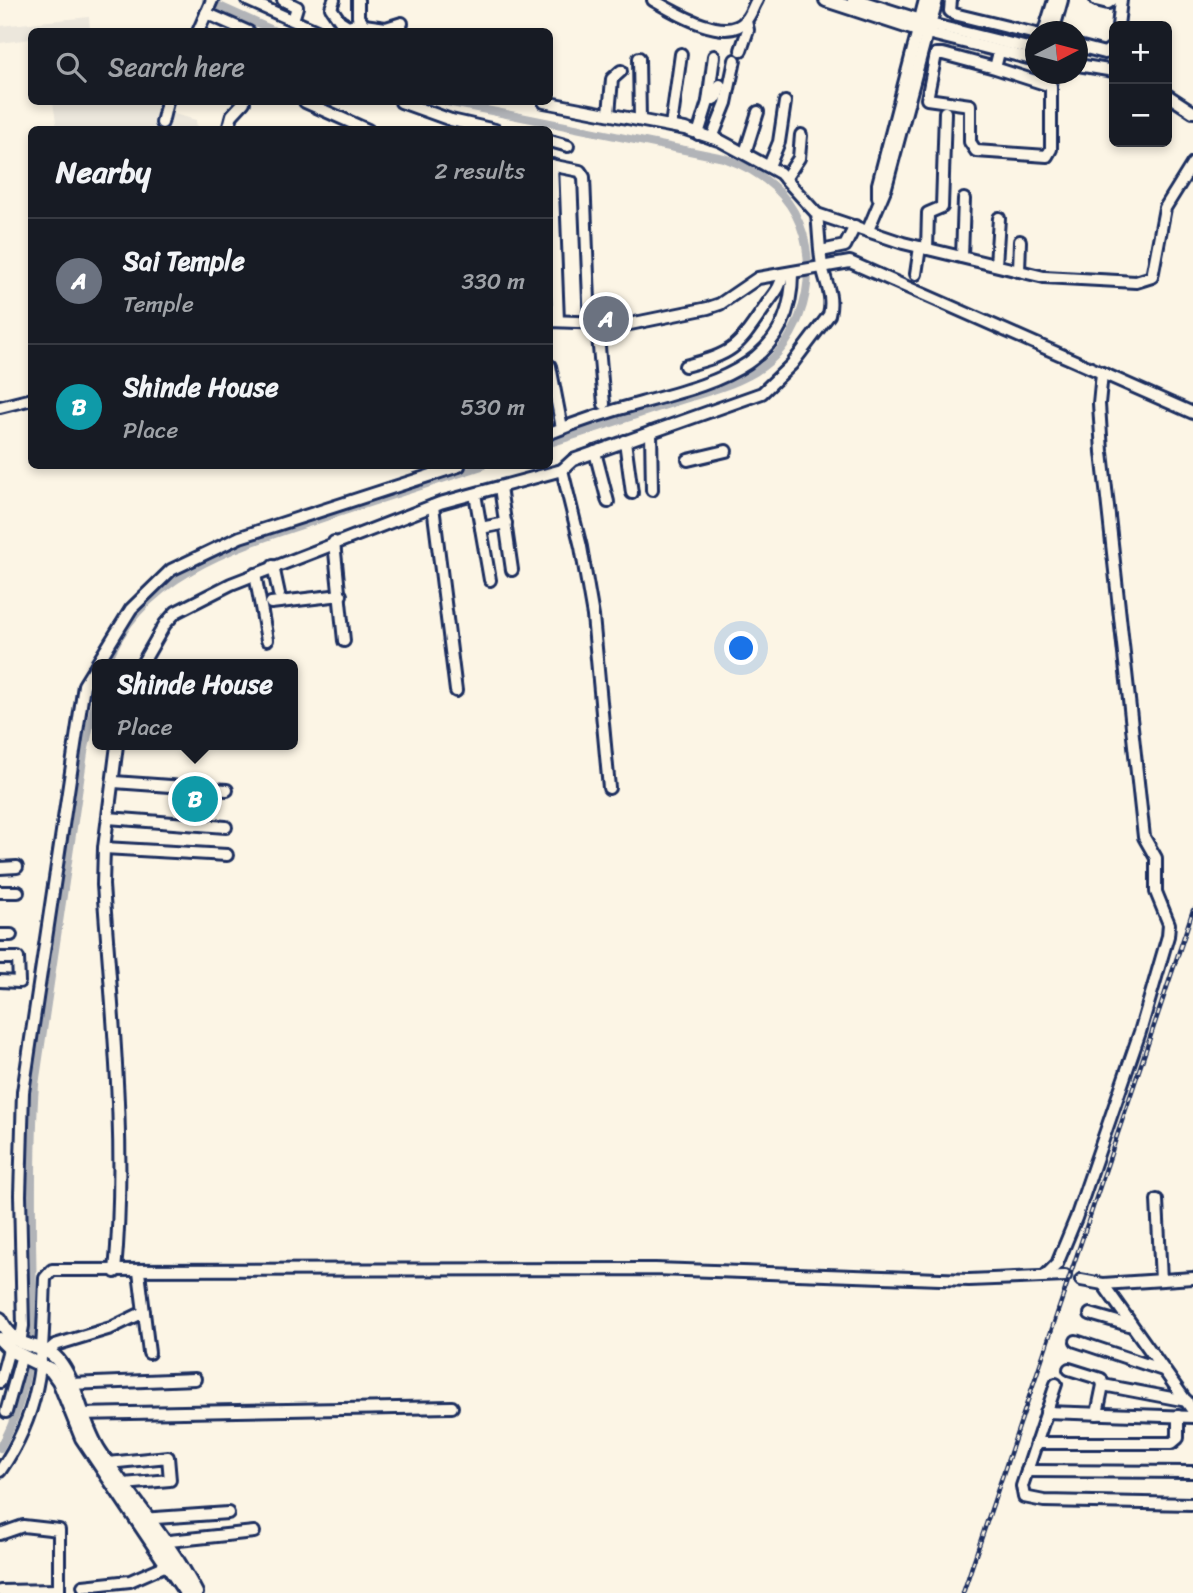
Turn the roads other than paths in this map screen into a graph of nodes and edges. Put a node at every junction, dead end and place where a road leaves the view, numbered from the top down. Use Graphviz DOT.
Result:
graph roads {
  1 [pos="247,0"];
  2 [pos="283,0"];
  3 [pos="334,0"];
  4 [pos="358,0"];
  5 [pos="653,0"];
  6 [pos="757,0"];
  7 [pos="826,0"];
  8 [pos="854,0"];
  9 [pos="926,0"];
  10 [pos="936,0"];
  11 [pos="951,0"];
  12 [pos="1054,0"];
  13 [pos="1062,0"];
  14 [pos="1096,0"];
  15 [pos="1112,0"];
  16 [pos="1121,0"];
  17 [pos="209,7"];
  18 [pos="293,20"];
  19 [pos="746,21"];
  20 [pos="1047,21"];
  21 [pos="1056,21"];
  22 [pos="1119,21"];
  23 [pos="362,22"];
  24 [pos="402,23"];
  25 [pos="924,27"];
  26 [pos="200,28"];
  27 [pos="243,28"];
  28 [pos="310,28"];
  29 [pos="1025,32"];
  30 [pos="1025,48"];
  31 [pos="1088,49"];
  32 [pos="1109,50"];
  33 [pos="999,52"];
  34 [pos="681,54"];
  35 [pos="714,56"];
  36 [pos="639,58"];
  37 [pos="1025,58"];
  38 [pos="1088,67"];
  39 [pos="995,68"];
  40 [pos="1109,70"];
  41 [pos="621,71"];
  42 [pos="720,85"];
  43 [pos="1172,98"];
  44 [pos="708,102"];
  45 [pos="785,102"];
  46 [pos="553,104"];
  47 [pos="166,105"];
  48 [pos="241,105"];
  49 [pos="312,105"];
  50 [pos="409,105"];
  51 [pos="758,112"];
  52 [pos="945,112"];
  53 [pos="1193,112"];
  54 [pos="609,114"];
  55 [pos="640,120"];
  56 [pos="162,123"];
  57 [pos="229,126"];
  58 [pos="359,126"];
  59 [pos="477,126"];
  60 [pos="671,126"];
  61 [pos="698,134"];
  62 [pos="801,135"];
  63 [pos="712,138"];
  64 [pos="553,142"];
  65 [pos="568,146"];
  66 [pos="745,153"];
  67 [pos="1193,163"];
  68 [pos="553,165"];
  69 [pos="769,166"];
  70 [pos="785,179"];
  71 [pos="964,199"];
  72 [pos="817,214"];
  73 [pos="999,218"];
  74 [pos="855,226"];
  75 [pos="868,230"];
  76 [pos="1020,241"];
  77 [pos="924,248"];
  78 [pos="821,251"];
  79 [pos="962,257"];
  80 [pos="996,265"];
  81 [pos="553,269"];
  82 [pos="802,271"];
  83 [pos="1019,271"];
  84 [pos="916,274"];
  85 [pos="554,321"];
  86 [pos="593,325"];
  87 [pos="685,366"];
  88 [pos="1102,373"];
  89 [pos="553,382"];
  90 [pos="28,400"];
  91 [pos="604,404"];
  92 [pos="0,407"];
  93 [pos="1193,414"];
  94 [pos="562,428"];
  95 [pos="553,432"];
  96 [pos="651,432"];
  97 [pos="625,441"];
  98 [pos="726,451"];
  99 [pos="595,452"];
  100 [pos="688,460"];
  101 [pos="450,469"];
  102 [pos="562,470"];
  103 [pos="500,487"];
  104 [pos="652,490"];
  105 [pos="632,493"];
  106 [pos="475,494"];
  107 [pos="608,502"];
  108 [pos="433,506"];
  109 [pos="506,523"];
  110 [pos="481,528"];
  111 [pos="334,542"];
  112 [pos="273,566"];
  113 [pos="512,570"];
  114 [pos="255,574"];
  115 [pos="490,580"];
  116 [pos="279,594"];
  117 [pos="341,595"];
  118 [pos="271,603"];
  119 [pos="267,640"];
  120 [pos="344,641"];
  121 [pos="100,659"];
  122 [pos="145,659"];
  123 [pos="92,672"];
  124 [pos="456,691"];
  125 [pos="117,750"];
  126 [pos="114,782"];
  127 [pos="609,788"];
  128 [pos="227,790"];
  129 [pos="108,818"];
  130 [pos="226,827"];
  131 [pos="104,848"];
  132 [pos="227,855"];
  133 [pos="17,867"];
  134 [pos="0,868"];
  135 [pos="0,892"];
  136 [pos="18,892"];
  137 [pos="0,958"];
  138 [pos="0,981"];
  139 [pos="1157,1200"];
  140 [pos="115,1272"];
  141 [pos="139,1272"];
  142 [pos="1046,1275"];
  143 [pos="1065,1276"];
  144 [pos="1193,1278"];
  145 [pos="1081,1280"];
  146 [pos="1161,1280"];
  147 [pos="1103,1284"];
  148 [pos="144,1312"];
  149 [pos="1090,1314"];
  150 [pos="0,1318"];
  151 [pos="1132,1326"];
  152 [pos="1076,1341"];
  153 [pos="28,1350"];
  154 [pos="149,1353"];
  155 [pos="1069,1369"];
  156 [pos="1164,1370"];
  157 [pos="195,1379"];
  158 [pos="0,1382"];
  159 [pos="70,1384"];
  160 [pos="1055,1384"];
  161 [pos="1103,1385"];
  162 [pos="452,1407"];
  163 [pos="1191,1410"];
  164 [pos="6,1412"];
  165 [pos="1046,1412"];
  166 [pos="77,1414"];
  167 [pos="1097,1414"];
  168 [pos="1178,1416"];
  169 [pos="1036,1443"];
  170 [pos="108,1464"];
  171 [pos="0,1471"];
  172 [pos="1027,1471"];
  173 [pos="1193,1472"];
  174 [pos="123,1484"];
  175 [pos="1193,1504"];
  176 [pos="229,1513"];
  177 [pos="143,1519"];
  178 [pos="254,1532"];
  179 [pos="0,1534"];
  180 [pos="159,1542"];
  181 [pos="169,1564"];
  182 [pos="83,1586"];
  183 [pos="0,1591"];
  184 [pos="59,1592"];
  185 [pos="186,1593"];
  186 [pos="196,1593"];
  1 -- 18 [label="street"];
  2 -- 18 [label="street"];
  3 -- 23 [label="street"];
  4 -- 23 [label="street"];
  5 -- 19 [label="street"];
  6 -- 19 [label="street"];
  7 -- 25 [label="main road"];
  8 -- 25 [label="main road"];
  9 -- 25 [label="main road"];
  10 -- 25 [label="main road"];
  11 -- 29 [label="street"];
  12 -- 20 [label="street"];
  13 -- 21 [label="street"];
  14 -- 15 [label="street"];
  16 -- 22 [label="street"];
  17 -- 26 [label="street"];
  17 -- 27 [label="street"];
  18 -- 28 [label="street"];
  19 -- 63 [label="street"];
  23 -- 24 [label="street"];
  25 -- 30 [label="street"];
  25 -- 33 [label="street"];
  25 -- 75 [label="street"];
  31 -- 32 [label="street"];
  33 -- 37 [label="street"];
  33 -- 39 [label="street"];
  34 -- 60 [label="street"];
  35 -- 44 [label="street"];
  36 -- 55 [label="street"];
  38 -- 40 [label="street"];
  39 -- 39 [label="street"];
  41 -- 54 [label="street"];
  42 -- 44 [label="street"];
  43 -- 53 [label="street"];
  44 -- 61 [label="street"];
  45 -- 69 [label="street"];
  46 -- 54 [label="street"];
  47 -- 56 [label="street"];
  48 -- 57 [label="street"];
  49 -- 58 [label="street"];
  50 -- 59 [label="street"];
  51 -- 66 [label="street"];
  52 -- 77 [label="street"];
  54 -- 55 [label="street"];
  55 -- 60 [label="street"];
  60 -- 61 [label="street"];
  61 -- 63 [label="street"];
  62 -- 70 [label="street"];
  63 -- 66 [label="street"];
  64 -- 65 [label="street"];
  66 -- 69 [label="street"];
  67 -- 83 [label="street"];
  68 -- 86 [label="street"];
  69 -- 70 [label="street"];
  70 -- 72 [label="street"];
  71 -- 79 [label="street"];
  72 -- 74 [label="street"];
  72 -- 78 [label="street"];
  73 -- 80 [label="street"];
  74 -- 75 [label="street"];
  74 -- 78 [label="street"];
  75 -- 77 [label="street"];
  76 -- 83 [label="street"];
  77 -- 79 [label="street"];
  77 -- 84 [label="street"];
  78 -- 82 [label="street"];
  79 -- 80 [label="street"];
  80 -- 83 [label="street"];
  81 -- 85 [label="street"];
  82 -- 86 [label="street"];
  82 -- 87 [label="street"];
  82 -- 88 [label="street"];
  82 -- 94 [label="street"];
  82 -- 96 [label="street"];
  85 -- 86 [label="street"];
  86 -- 91 [label="street"];
  88 -- 93 [label="street"];
  88 -- 142 [label="street"];
  89 -- 94 [label="street"];
  90 -- 92 [label="street"];
  94 -- 95 [label="street"];
  96 -- 97 [label="street"];
  96 -- 104 [label="street"];
  97 -- 99 [label="street"];
  97 -- 105 [label="street"];
  98 -- 100 [label="street"];
  99 -- 102 [label="street"];
  99 -- 107 [label="street"];
  101 -- 121 [label="street"];
  102 -- 103 [label="street"];
  102 -- 127 [label="street"];
  103 -- 106 [label="street"];
  103 -- 109 [label="street"];
  106 -- 108 [label="street"];
  106 -- 110 [label="street"];
  108 -- 111 [label="street"];
  108 -- 124 [label="street"];
  109 -- 110 [label="street"];
  109 -- 113 [label="street"];
  110 -- 115 [label="street"];
  111 -- 112 [label="street"];
  111 -- 117 [label="street"];
  112 -- 114 [label="street"];
  112 -- 116 [label="street"];
  114 -- 119 [label="street"];
  114 -- 122 [label="street"];
  117 -- 118 [label="street"];
  117 -- 120 [label="street"];
  123 -- 153 [label="street"];
  125 -- 126 [label="street"];
  126 -- 128 [label="street"];
  126 -- 129 [label="street"];
  129 -- 130 [label="street"];
  129 -- 131 [label="street"];
  131 -- 132 [label="street"];
  131 -- 140 [label="street"];
  133 -- 134 [label="street"];
  135 -- 136 [label="street"];
  137 -- 138 [label="street"];
  139 -- 146 [label="street"];
  140 -- 141 [label="street"];
  140 -- 153 [label="street"];
  141 -- 142 [label="street"];
  141 -- 148 [label="street"];
  142 -- 143 [label="street"];
  144 -- 146 [label="street"];
  145 -- 147 [label="street"];
  146 -- 147 [label="street"];
  147 -- 151 [label="street"];
  148 -- 153 [label="street"];
  148 -- 154 [label="street"];
  149 -- 151 [label="street"];
  150 -- 153 [label="main road"];
  151 -- 156 [label="street"];
  152 -- 156 [label="street"];
  153 -- 158 [label="street"];
  153 -- 159 [label="main road"];
  153 -- 164 [label="street"];
  153 -- 166 [label="main road"];
  153 -- 171 [label="street"];
  155 -- 161 [label="street"];
  156 -- 163 [label="street"];
  157 -- 159 [label="street"];
  159 -- 166 [label="main road"];
  160 -- 165 [label="street"];
  161 -- 163 [label="street"];
  161 -- 167 [label="street"];
  162 -- 166 [label="street"];
  163 -- 168 [label="street"];
  165 -- 167 [label="street"];
  165 -- 169 [label="street"];
  166 -- 170 [label="main road"];
  166 -- 177 [label="main road"];
  167 -- 168 [label="street"];
  168 -- 169 [label="street"];
  169 -- 172 [label="street"];
  170 -- 174 [label="main road"];
  170 -- 174 [label="street"];
  172 -- 173 [label="street"];
  172 -- 175 [label="street"];
  174 -- 177 [label="main road"];
  176 -- 177 [label="street"];
  177 -- 180 [label="main road"];
  178 -- 180 [label="street"];
  179 -- 184 [label="street"];
  180 -- 181 [label="main road"];
  180 -- 186 [label="main road"];
  181 -- 182 [label="street"];
  181 -- 185 [label="main road"];
  183 -- 184 [label="street"];
}
